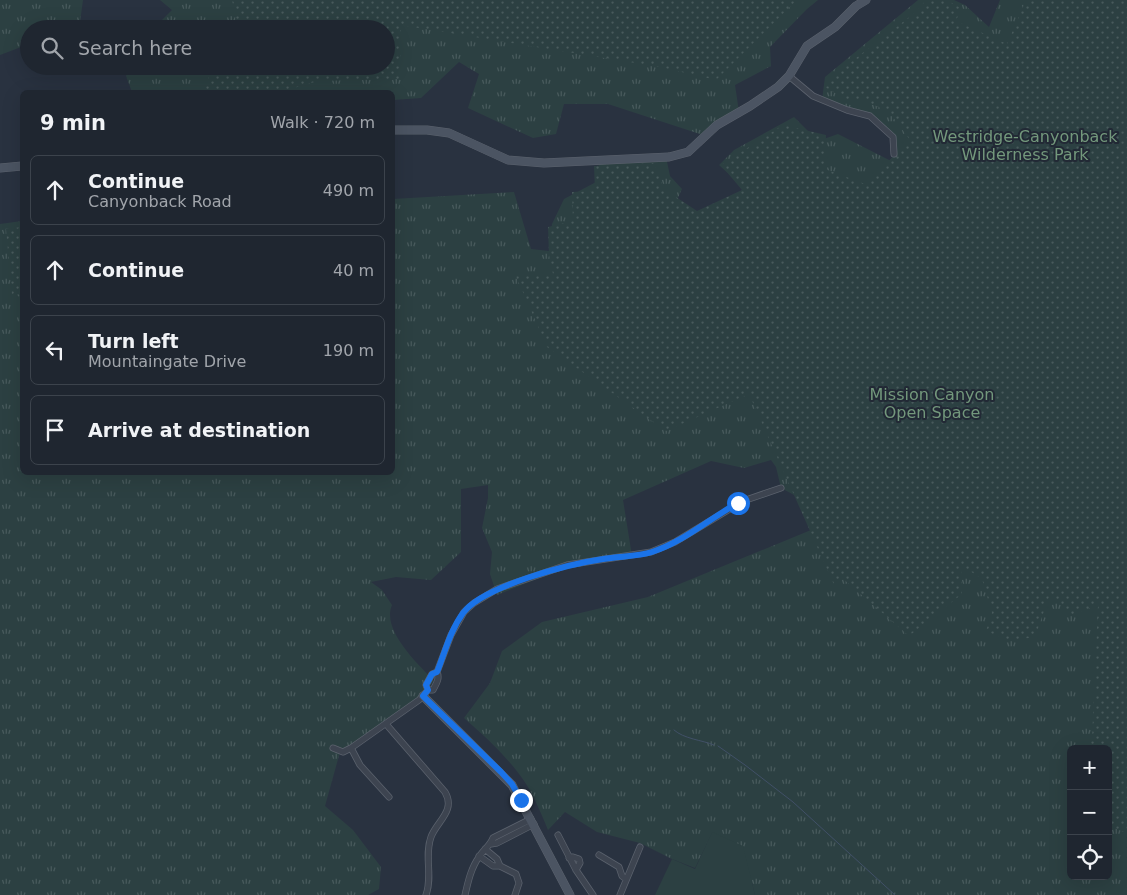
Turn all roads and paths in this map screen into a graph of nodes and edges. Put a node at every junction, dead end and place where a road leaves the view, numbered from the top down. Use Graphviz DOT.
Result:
graph roads {
  1 [pos="866,0"];
  2 [pos="789,76"];
  3 [pos="395,130"];
  4 [pos="894,154"];
  5 [pos="20,166"];
  6 [pos="0,168"];
  7 [pos="781,488"];
  8 [pos="437,672"];
  9 [pos="430,690"];
  10 [pos="386,724"];
  11 [pos="333,748"];
  12 [pos="351,748"];
  13 [pos="389,797"];
  14 [pos="532,822"];
  15 [pos="558,835"];
  16 [pos="640,847"];
  17 [pos="486,849"];
  18 [pos="599,855"];
  19 [pos="479,856"];
  20 [pos="500,866"];
  21 [pos="619,868"];
  22 [pos="630,870"];
  23 [pos="626,879"];
  24 [pos="426,895"];
  25 [pos="466,895"];
  26 [pos="514,895"];
  27 [pos="570,895"];
  28 [pos="593,895"];
  29 [pos="620,895"];
  1 -- 2 [label="street"];
  2 -- 3 [label="street"];
  2 -- 4 [label="street"];
  5 -- 6 [label="street"];
  7 -- 8 [label="street"];
  8 -- 9 [label="street"];
  8 -- 9 [label="street"];
  9 -- 10 [label="street"];
  9 -- 14 [label="street"];
  10 -- 12 [label="street"];
  10 -- 24 [label="street"];
  11 -- 12 [label="street"];
  12 -- 13 [label="street"];
  14 -- 17 [label="street"];
  14 -- 27 [label="street"];
  15 -- 28 [label="street"];
  16 -- 22 [label="street"];
  17 -- 19 [label="street"];
  17 -- 20 [label="street"];
  18 -- 21 [label="street"];
  19 -- 20 [label="street"];
  19 -- 25 [label="street"];
  20 -- 26 [label="street"];
  21 -- 22 [label="street"];
  21 -- 23 [label="street"];
  22 -- 23 [label="street"];
  23 -- 29 [label="street"];
}
